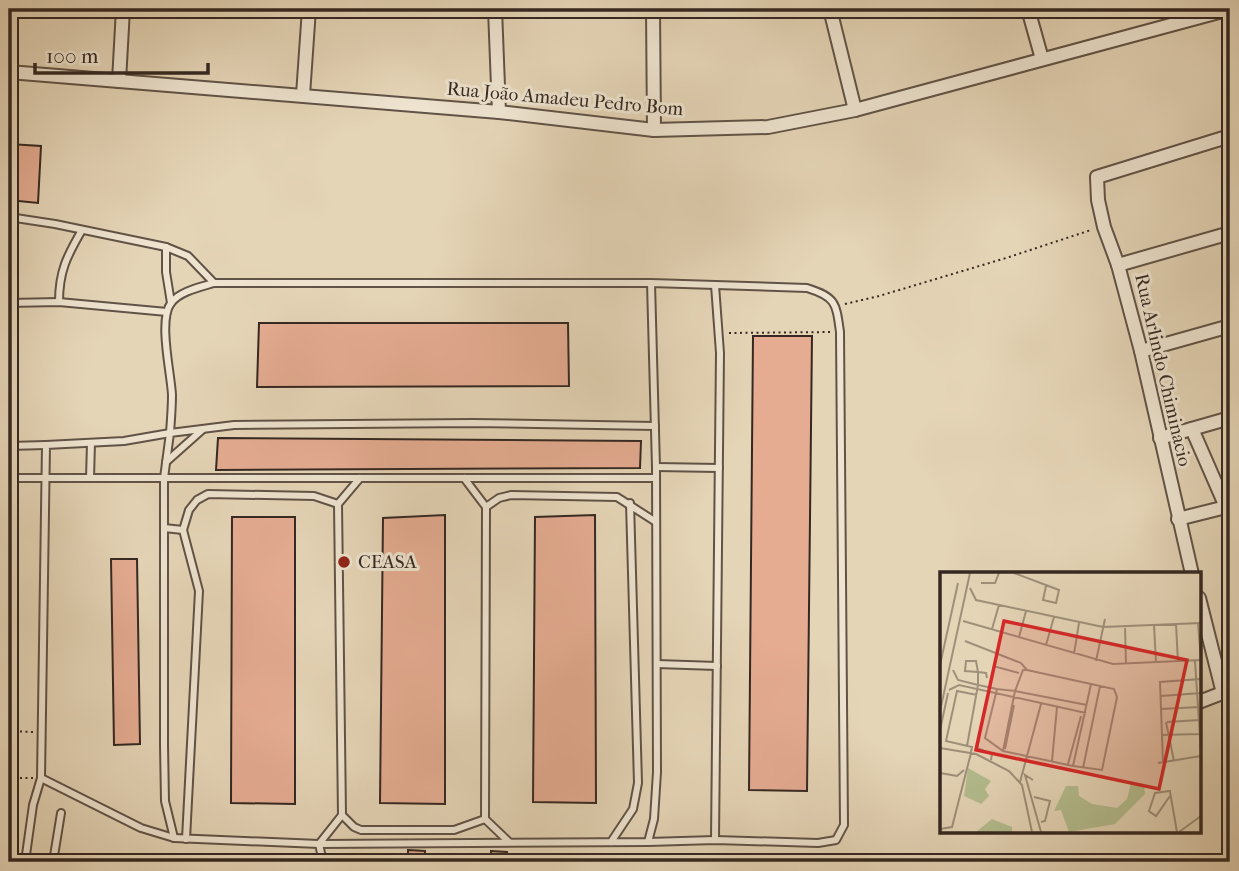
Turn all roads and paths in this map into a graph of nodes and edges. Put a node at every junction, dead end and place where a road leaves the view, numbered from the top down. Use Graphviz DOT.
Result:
graph roads {
  1 [pos="124,9"];
  2 [pos="309,9"];
  3 [pos="495,9"];
  4 [pos="653,9"];
  5 [pos="830,9"];
  6 [pos="1028,9"];
  7 [pos="1230,9"];
  8 [pos="1185,15"];
  9 [pos="1042,59"];
  10 [pos="9,72"];
  11 [pos="120,81"];
  12 [pos="303,95"];
  13 [pos="855,110"];
  14 [pos="499,112"];
  15 [pos="654,130"];
  16 [pos="1230,136"];
  17 [pos="9,217"];
  18 [pos="1104,227"];
  19 [pos="82,230"];
  20 [pos="1230,233"];
  21 [pos="166,247"];
  22 [pos="1118,265"];
  23 [pos="214,283"];
  24 [pos="652,283"];
  25 [pos="715,285"];
  26 [pos="59,302"];
  27 [pos="9,303"];
  28 [pos="171,303"];
  29 [pos="837,305"];
  30 [pos="167,312"];
  31 [pos="1230,326"];
  32 [pos="840,332"];
  33 [pos="719,333"];
  34 [pos="1141,351"];
  35 [pos="1230,418"];
  36 [pos="655,426"];
  37 [pos="203,429"];
  38 [pos="1192,429"];
  39 [pos="170,433"];
  40 [pos="1160,438"];
  41 [pos="91,443"];
  42 [pos="46,445"];
  43 [pos="9,446"];
  44 [pos="166,462"];
  45 [pos="656,467"];
  46 [pos="719,468"];
  47 [pos="9,478"];
  48 [pos="46,478"];
  49 [pos="90,478"];
  50 [pos="164,478"];
  51 [pos="360,478"];
  52 [pos="464,478"];
  53 [pos="656,478"];
  54 [pos="630,503"];
  55 [pos="338,504"];
  56 [pos="486,507"];
  57 [pos="1229,510"];
  58 [pos="1178,519"];
  59 [pos="656,522"];
  60 [pos="164,528"];
  61 [pos="183,530"];
  62 [pos="1192,572"];
  63 [pos="1200,601"];
  64 [pos="657,664"];
  65 [pos="717,666"];
  66 [pos="1227,692"];
  67 [pos="1200,702"];
  68 [pos="9,731"];
  69 [pos="41,732"];
  70 [pos="9,778"];
  71 [pos="41,778"];
  72 [pos="61,813"];
  73 [pos="342,815"];
  74 [pos="485,819"];
  75 [pos="174,838"];
  76 [pos="186,839"];
  77 [pos="715,840"];
  78 [pos="509,842"];
  79 [pos="611,842"];
  80 [pos="648,842"];
  81 [pos="318,844"];
  82 [pos="25,862"];
  83 [pos="53,862"];
  84 [pos="323,862"];
  1 -- 11 [label="street"];
  2 -- 12 [label="street"];
  3 -- 14 [label="street"];
  4 -- 15 [label="street"];
  5 -- 13 [label="street"];
  6 -- 9 [label="street"];
  7 -- 8 [label="street, Rua João Amadeu Pedro Bom"];
  8 -- 9 [label="street, Rua João Amadeu Pedro Bom"];
  9 -- 13 [label="street, Rua João Amadeu Pedro Bom"];
  10 -- 11 [label="street, Rua João Amadeu Pedro Bom"];
  11 -- 12 [label="street, Rua João Amadeu Pedro Bom"];
  12 -- 14 [label="street, Rua João Amadeu Pedro Bom"];
  13 -- 15 [label="street, Rua João Amadeu Pedro Bom"];
  14 -- 15 [label="street, Rua João Amadeu Pedro Bom"];
  16 -- 18 [label="street, Rua Arlindo Chiminacio"];
  17 -- 19 [label="lane"];
  18 -- 22 [label="street, Rua Arlindo Chiminacio"];
  18 -- 29 [label="path"];
  19 -- 21 [label="lane"];
  19 -- 26 [label="lane"];
  20 -- 22 [label="street"];
  21 -- 23 [label="lane"];
  21 -- 28 [label="lane"];
  22 -- 34 [label="street, Rua Arlindo Chiminacio"];
  23 -- 24 [label="lane"];
  23 -- 28 [label="lane"];
  24 -- 25 [label="lane"];
  24 -- 36 [label="lane"];
  25 -- 29 [label="lane"];
  25 -- 33 [label="lane"];
  26 -- 27 [label="lane"];
  26 -- 30 [label="lane"];
  28 -- 30 [label="lane"];
  29 -- 32 [label="lane"];
  30 -- 39 [label="lane"];
  31 -- 34 [label="street"];
  32 -- 33 [label="path"];
  32 -- 77 [label="lane"];
  33 -- 46 [label="lane"];
  34 -- 40 [label="street, Rua Arlindo Chiminacio"];
  35 -- 38 [label="street"];
  36 -- 37 [label="lane"];
  36 -- 45 [label="lane"];
  37 -- 39 [label="lane"];
  37 -- 44 [label="lane"];
  38 -- 40 [label="street"];
  38 -- 57 [label="street"];
  39 -- 41 [label="lane"];
  39 -- 44 [label="lane"];
  40 -- 58 [label="street, Rua Arlindo Chiminacio"];
  41 -- 42 [label="lane"];
  41 -- 49 [label="lane"];
  42 -- 43 [label="lane"];
  42 -- 48 [label="lane"];
  44 -- 50 [label="lane"];
  45 -- 46 [label="lane"];
  45 -- 53 [label="lane"];
  46 -- 65 [label="lane"];
  47 -- 48 [label="lane"];
  48 -- 49 [label="lane"];
  48 -- 69 [label="lane"];
  49 -- 50 [label="lane"];
  50 -- 51 [label="lane"];
  50 -- 60 [label="lane"];
  51 -- 52 [label="lane"];
  51 -- 55 [label="lane"];
  52 -- 53 [label="lane"];
  52 -- 56 [label="lane"];
  53 -- 59 [label="lane"];
  54 -- 56 [label="lane"];
  54 -- 59 [label="lane"];
  54 -- 79 [label="lane"];
  55 -- 61 [label="lane"];
  55 -- 73 [label="lane"];
  56 -- 74 [label="lane"];
  57 -- 58 [label="street"];
  58 -- 62 [label="street, Rua Arlindo Chiminacio"];
  59 -- 64 [label="lane"];
  60 -- 61 [label="lane"];
  60 -- 75 [label="lane"];
  61 -- 76 [label="lane"];
  63 -- 66 [label="street"];
  64 -- 65 [label="lane"];
  64 -- 80 [label="lane"];
  65 -- 77 [label="lane"];
  66 -- 67 [label="street"];
  68 -- 69 [label="path"];
  69 -- 71 [label="lane"];
  70 -- 71 [label="path"];
  71 -- 75 [label="lane"];
  71 -- 82 [label="lane"];
  72 -- 83 [label="lane"];
  73 -- 74 [label="lane"];
  73 -- 81 [label="lane"];
  74 -- 78 [label="lane"];
  75 -- 76 [label="lane"];
  76 -- 81 [label="lane"];
  77 -- 80 [label="lane"];
  78 -- 79 [label="lane"];
  78 -- 81 [label="lane"];
  79 -- 80 [label="lane"];
  81 -- 84 [label="lane"];
}
